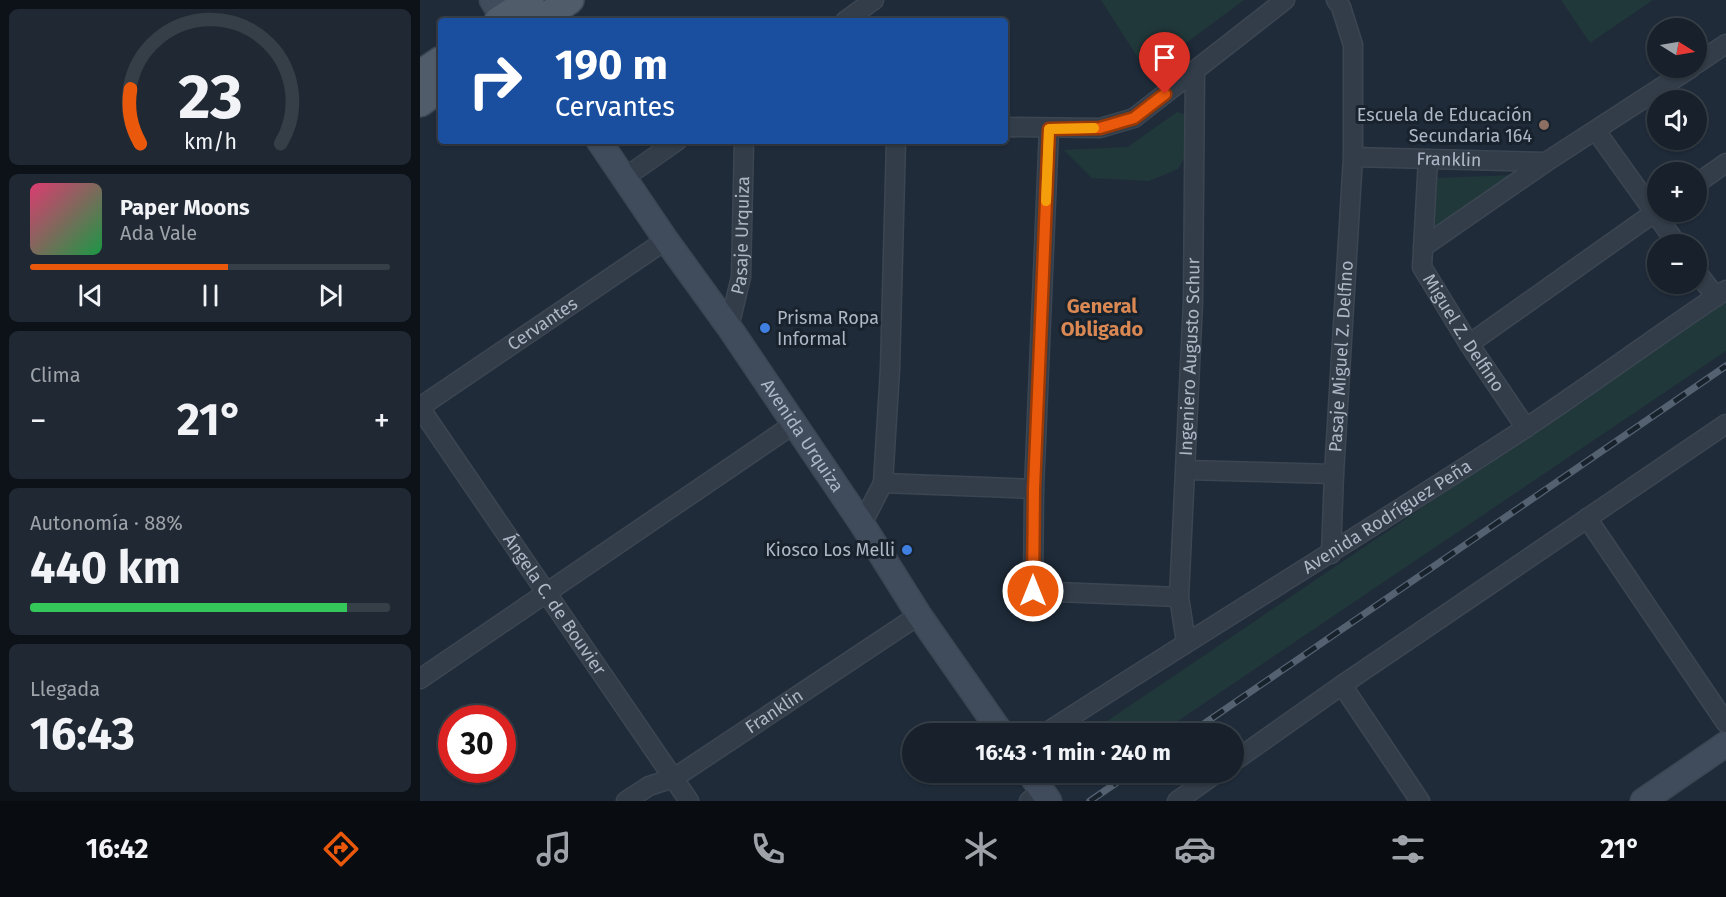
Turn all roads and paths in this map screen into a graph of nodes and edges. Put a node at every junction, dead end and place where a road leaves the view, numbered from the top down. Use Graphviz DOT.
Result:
graph roads {
  1 [pos="570,0"];
  2 [pos="874,0"];
  3 [pos="1285,0"];
  4 [pos="1336,0"];
  5 [pos="516,12"];
  6 [pos="855,13"];
  7 [pos="1726,44"];
  8 [pos="1707,57"];
  9 [pos="438,62"];
  10 [pos="1195,70"];
  11 [pos="420,74"];
  12 [pos="1676,78"];
  13 [pos="438,90"];
  14 [pos="420,103"];
  15 [pos="1008,127"];
  16 [pos="1049,129"];
  17 [pos="1596,131"];
  18 [pos="600,144"];
  19 [pos="673,144"];
  20 [pos="744,144"];
  21 [pos="896,144"];
  22 [pos="1353,157"];
  23 [pos="1428,159"];
  24 [pos="1546,162"];
  25 [pos="1726,164"];
  26 [pos="1707,177"];
  27 [pos="624,178"];
  28 [pos="1647,200"];
  29 [pos="1647,218"];
  30 [pos="666,240"];
  31 [pos="1423,247"];
  32 [pos="1707,281"];
  33 [pos="1721,293"];
  34 [pos="729,327"];
  35 [pos="1469,344"];
  36 [pos="420,407"];
  37 [pos="794,424"];
  38 [pos="1726,424"];
  39 [pos="1526,428"];
  40 [pos="1186,470"];
  41 [pos="1334,474"];
  42 [pos="883,483"];
  43 [pos="1034,489"];
  44 [pos="1587,518"];
  45 [pos="862,524"];
  46 [pos="1331,554"];
  47 [pos="546,593"];
  48 [pos="1179,597"];
  49 [pos="919,615"];
  50 [pos="1186,642"];
  51 [pos="420,680"];
  52 [pos="1342,685"];
  53 [pos="994,723"];
  54 [pos="1061,723"];
  55 [pos="1726,723"];
  56 [pos="1726,744"];
  57 [pos="1244,754"];
  58 [pos="674,778"];
  59 [pos="1202,783"];
  60 [pos="626,801"];
  61 [pos="689,801"];
  62 [pos="1177,801"];
  63 [pos="1420,801"];
  64 [pos="1643,801"];
  1 -- 5 [label="main road"];
  2 -- 6 [label="street"];
  3 -- 10 [label="street"];
  4 -- 22 [label="street"];
  7 -- 8 [label="street"];
  9 -- 11 [label="main road"];
  10 -- 16 [label="street"];
  10 -- 40 [label="street, Ingeniero Augusto Schur"];
  12 -- 17 [label="street"];
  13 -- 14 [label="main road"];
  15 -- 16 [label="street"];
  16 -- 43 [label="street"];
  17 -- 24 [label="street"];
  17 -- 28 [label="street"];
  18 -- 27 [label="street, Avenida Urquiza"];
  19 -- 27 [label="street"];
  20 -- 34 [label="street, Pasaje Urquiza"];
  21 -- 42 [label="street"];
  22 -- 23 [label="street, Franklin"];
  22 -- 41 [label="street, Pasaje Miguel Z. Delfino"];
  23 -- 24 [label="street, Franklin"];
  23 -- 31 [label="street, Miguel Z. Delfino"];
  24 -- 31 [label="street"];
  25 -- 26 [label="street"];
  27 -- 30 [label="street, Avenida Urquiza"];
  29 -- 35 [label="street"];
  30 -- 34 [label="street, Avenida Urquiza"];
  30 -- 36 [label="street, Cervantes"];
  31 -- 35 [label="street, Miguel Z. Delfino"];
  32 -- 33 [label="street"];
  33 -- 39 [label="street, Avenida Rodríguez Peña"];
  34 -- 37 [label="street, Avenida Urquiza"];
  35 -- 39 [label="street, Miguel Z. Delfino"];
  36 -- 47 [label="street, Ángela C. de Bouvier"];
  37 -- 45 [label="street, Avenida Urquiza"];
  37 -- 47 [label="street"];
  38 -- 44 [label="street"];
  39 -- 46 [label="street, Avenida Rodríguez Peña"];
  40 -- 41 [label="street"];
  40 -- 48 [label="street, Ingeniero Augusto Schur"];
  41 -- 46 [label="street, Pasaje Miguel Z. Delfino"];
  42 -- 43 [label="street"];
  42 -- 45 [label="street"];
  43 -- 48 [label="street"];
  44 -- 52 [label="street"];
  44 -- 55 [label="street"];
  45 -- 49 [label="street, Avenida Urquiza"];
  46 -- 50 [label="street, Avenida Rodríguez Peña"];
  47 -- 51 [label="street"];
  47 -- 58 [label="street, Ángela C. de Bouvier"];
  48 -- 50 [label="street, Ingeniero Augusto Schur"];
  49 -- 53 [label="street, Avenida Urquiza"];
  49 -- 58 [label="street, Franklin"];
  50 -- 54 [label="street, Avenida Rodríguez Peña"];
  52 -- 57 [label="street"];
  52 -- 63 [label="street"];
  56 -- 64 [label="street"];
  58 -- 60 [label="street, Franklin"];
  58 -- 61 [label="street, Ángela C. de Bouvier"];
  59 -- 62 [label="street"];
}
